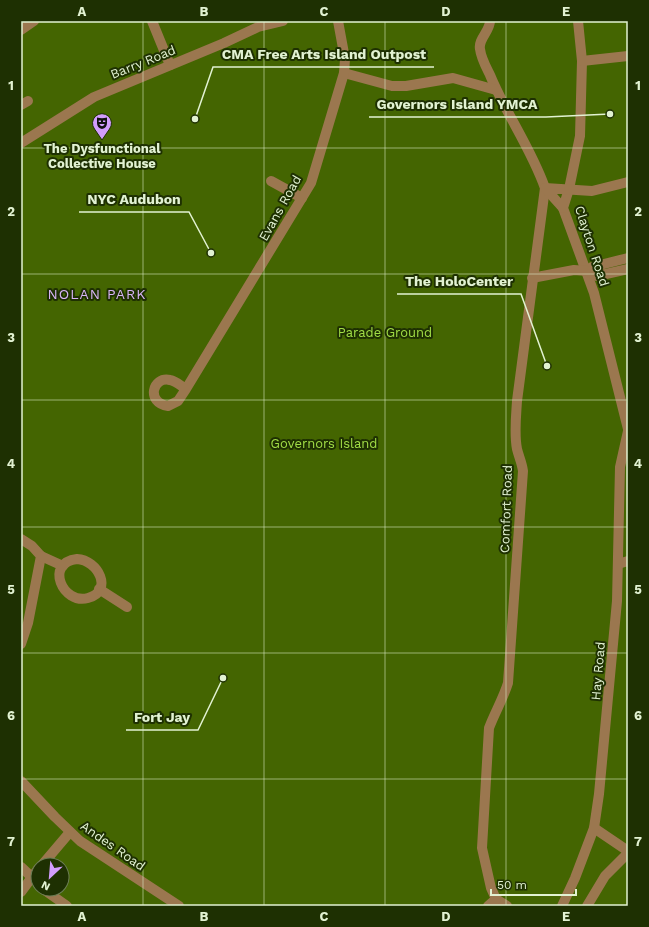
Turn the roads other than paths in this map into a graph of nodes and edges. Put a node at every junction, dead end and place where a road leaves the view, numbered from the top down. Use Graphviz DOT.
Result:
graph roads {
  1 [pos="34,21"];
  2 [pos="152,21"];
  3 [pos="283,21"];
  4 [pos="338,21"];
  5 [pos="490,21"];
  6 [pos="578,21"];
  7 [pos="21,30"];
  8 [pos="628,56"];
  9 [pos="582,61"];
  10 [pos="170,65"];
  11 [pos="344,73"];
  12 [pos="496,90"];
  13 [pos="21,143"];
  14 [pos="271,181"];
  15 [pos="628,182"];
  16 [pos="545,188"];
  17 [pos="569,190"];
  18 [pos="302,198"];
  19 [pos="563,208"];
  20 [pos="628,258"];
  21 [pos="628,269"];
  22 [pos="587,271"];
  23 [pos="532,278"];
  24 [pos="186,389"];
  25 [pos="628,430"];
  26 [pos="21,539"];
  27 [pos="41,556"];
  28 [pos="628,561"];
  29 [pos="618,564"];
  30 [pos="63,566"];
  31 [pos="99,590"];
  32 [pos="127,607"];
  33 [pos="21,644"];
  34 [pos="21,781"];
  35 [pos="594,828"];
  36 [pos="70,832"];
  37 [pos="628,852"];
  38 [pos="49,857"];
  39 [pos="21,867"];
  40 [pos="30,872"];
  41 [pos="30,882"];
  42 [pos="22,889"];
  43 [pos="54,897"];
  44 [pos="496,899"];
  45 [pos="67,906"];
  46 [pos="179,906"];
  47 [pos="488,906"];
  48 [pos="507,906"];
  49 [pos="562,906"];
  50 [pos="587,906"];
  1 -- 7 [label="street"];
  2 -- 10 [label="street"];
  3 -- 10 [label="street, Barry Road"];
  4 -- 11 [label="street, Evans Road"];
  5 -- 12 [label="street, Comfort Road"];
  6 -- 9 [label="street, Clayton Road"];
  8 -- 9 [label="street"];
  9 -- 17 [label="street, Clayton Road"];
  10 -- 13 [label="street, Barry Road"];
  11 -- 12 [label="street"];
  11 -- 18 [label="street, Evans Road"];
  12 -- 16 [label="street, Comfort Road"];
  14 -- 18 [label="street"];
  15 -- 17 [label="street"];
  16 -- 17 [label="street"];
  16 -- 19 [label="street"];
  16 -- 23 [label="street, Comfort Road"];
  17 -- 19 [label="street, Clayton Road"];
  18 -- 24 [label="street, Evans Road"];
  19 -- 22 [label="street, Clayton Road"];
  20 -- 22 [label="street"];
  21 -- 22 [label="street"];
  22 -- 23 [label="street"];
  22 -- 25 [label="street, Clayton Road"];
  23 -- 44 [label="street, Comfort Road"];
  25 -- 29 [label="street, Hay Road"];
  26 -- 27 [label="street"];
  27 -- 30 [label="street"];
  27 -- 33 [label="street"];
  28 -- 29 [label="street"];
  29 -- 35 [label="street, Hay Road"];
  30 -- 31 [label="street"];
  30 -- 31 [label="street"];
  31 -- 32 [label="street"];
  34 -- 36 [label="street, Andes Road"];
  35 -- 37 [label="street"];
  35 -- 49 [label="street, Hay Road"];
  36 -- 38 [label="street"];
  36 -- 46 [label="street, Andes Road"];
  37 -- 50 [label="street"];
  39 -- 40 [label="street"];
  41 -- 42 [label="street"];
  43 -- 45 [label="street"];
  44 -- 47 [label="street"];
  44 -- 48 [label="street"];
}
